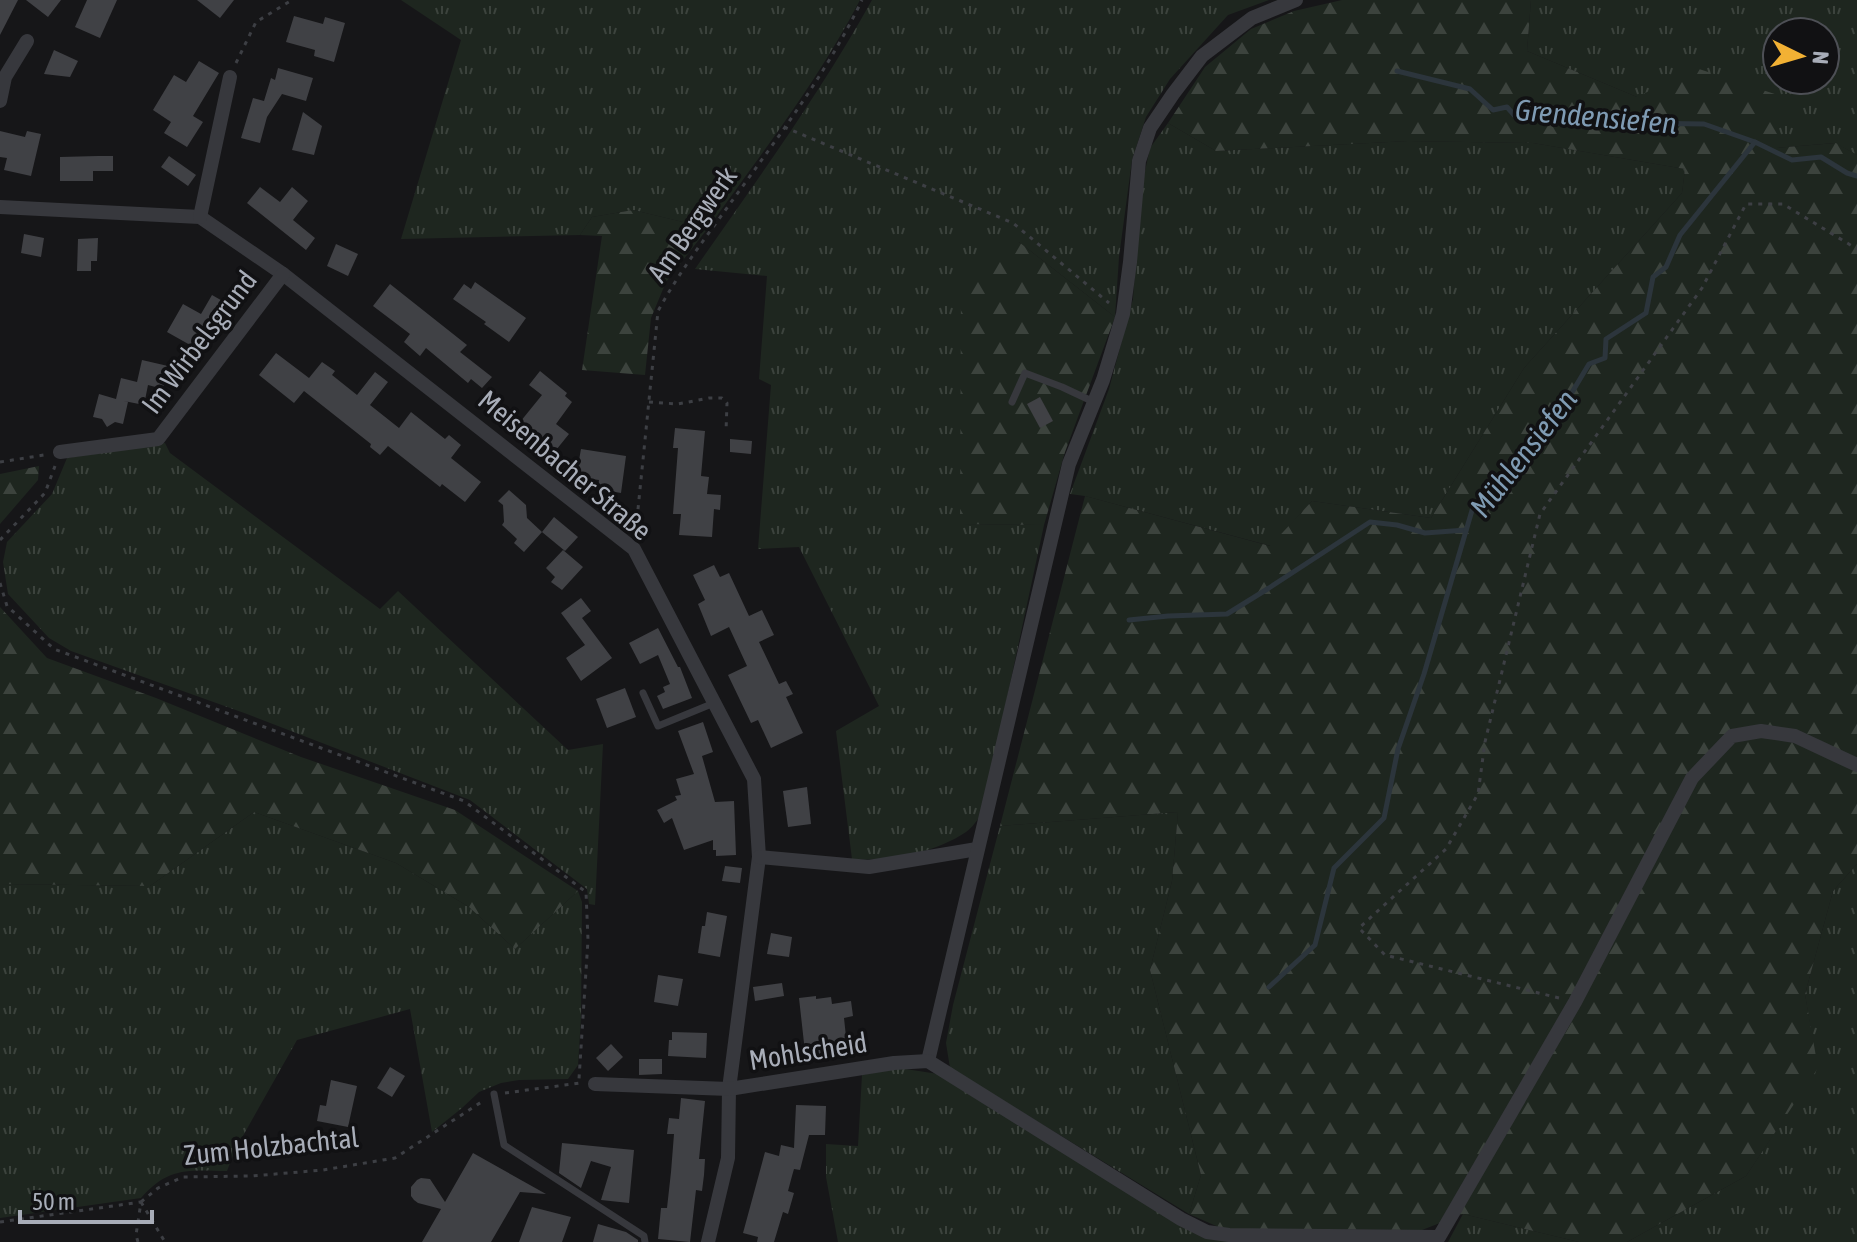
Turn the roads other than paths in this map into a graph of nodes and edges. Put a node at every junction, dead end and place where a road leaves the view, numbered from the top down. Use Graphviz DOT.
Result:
graph roads {
  1 [pos="1296,0"];
  2 [pos="27,41"];
  3 [pos="230,77"];
  4 [pos="0,101"];
  5 [pos="0,207"];
  6 [pos="200,217"];
  7 [pos="283,274"];
  8 [pos="1012,402"];
  9 [pos="1094,402"];
  10 [pos="60,452"];
  11 [pos="643,693"];
  12 [pos="714,703"];
  13 [pos="1857,765"];
  14 [pos="977,849"];
  15 [pos="759,857"];
  16 [pos="928,1061"];
  17 [pos="595,1084"];
  18 [pos="729,1089"];
  19 [pos="494,1094"];
  20 [pos="645,1242"];
  21 [pos="708,1242"];
  1 -- 9 [label="street"];
  2 -- 4 [label="street"];
  3 -- 6 [label="street"];
  5 -- 6 [label="street"];
  6 -- 7 [label="street, Meisenbacher Straße"];
  7 -- 10 [label="street, Im Wirbelsgrund"];
  7 -- 12 [label="street, Meisenbacher Straße"];
  8 -- 9 [label="lane"];
  9 -- 14 [label="street"];
  11 -- 12 [label="lane"];
  12 -- 15 [label="street, Meisenbacher Straße"];
  13 -- 16 [label="street"];
  14 -- 15 [label="street"];
  14 -- 16 [label="street"];
  15 -- 18 [label="street, Meisenbacher Straße"];
  16 -- 18 [label="street, Mohlscheid"];
  17 -- 18 [label="street"];
  18 -- 21 [label="street, Meisenbacher Straße"];
  19 -- 20 [label="lane"];
}
